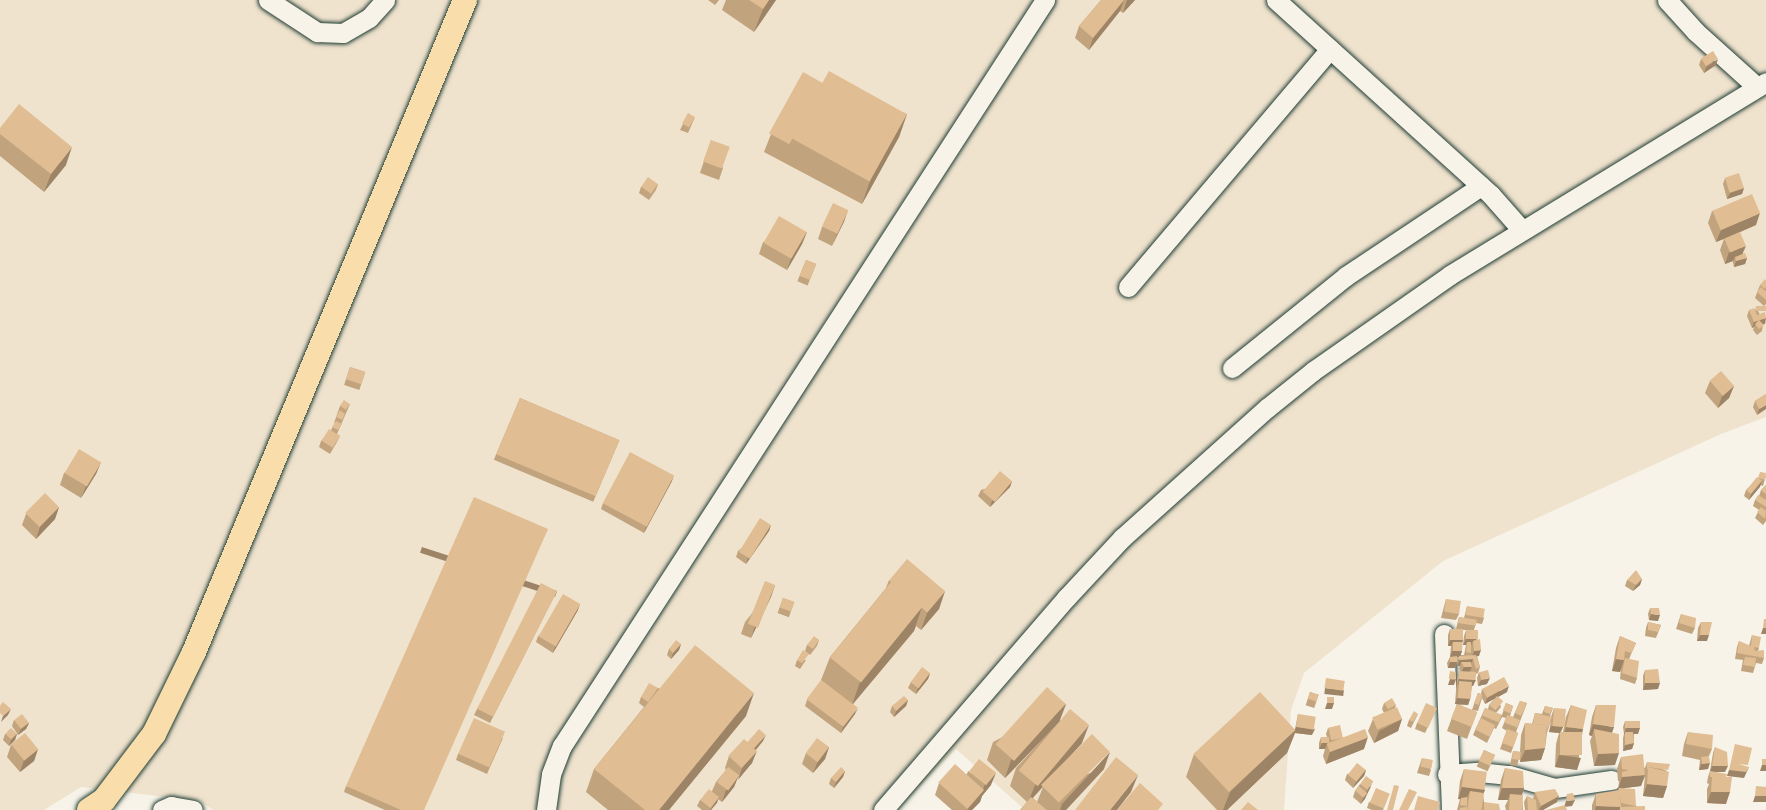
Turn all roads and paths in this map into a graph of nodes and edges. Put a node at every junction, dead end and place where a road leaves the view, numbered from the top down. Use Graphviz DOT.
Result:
graph roads {
  1 [pos="268,0"];
  2 [pos="384,0"];
  3 [pos="465,0"];
  4 [pos="1045,0"];
  5 [pos="1276,0"];
  6 [pos="1667,0"];
  7 [pos="1331,49"];
  8 [pos="1761,85"];
  9 [pos="1481,186"];
  10 [pos="1521,229"];
  11 [pos="1128,287"];
  12 [pos="1233,369"];
  13 [pos="1444,634"];
  14 [pos="1447,774"];
  15 [pos="1611,780"];
  16 [pos="89,810"];
  17 [pos="162,810"];
  18 [pos="193,810"];
  19 [pos="546,810"];
  20 [pos="883,810"];
  21 [pos="1451,810"];
  1 -- 2 [label="street"];
  3 -- 16 [label="main road"];
  4 -- 19 [label="street"];
  5 -- 7 [label="street"];
  6 -- 8 [label="street"];
  7 -- 9 [label="street"];
  7 -- 11 [label="street"];
  8 -- 10 [label="street"];
  9 -- 10 [label="street"];
  9 -- 12 [label="street"];
  10 -- 20 [label="street"];
  13 -- 14 [label="street"];
  14 -- 15 [label="street"];
  14 -- 21 [label="street"];
  17 -- 18 [label="street"];
}
